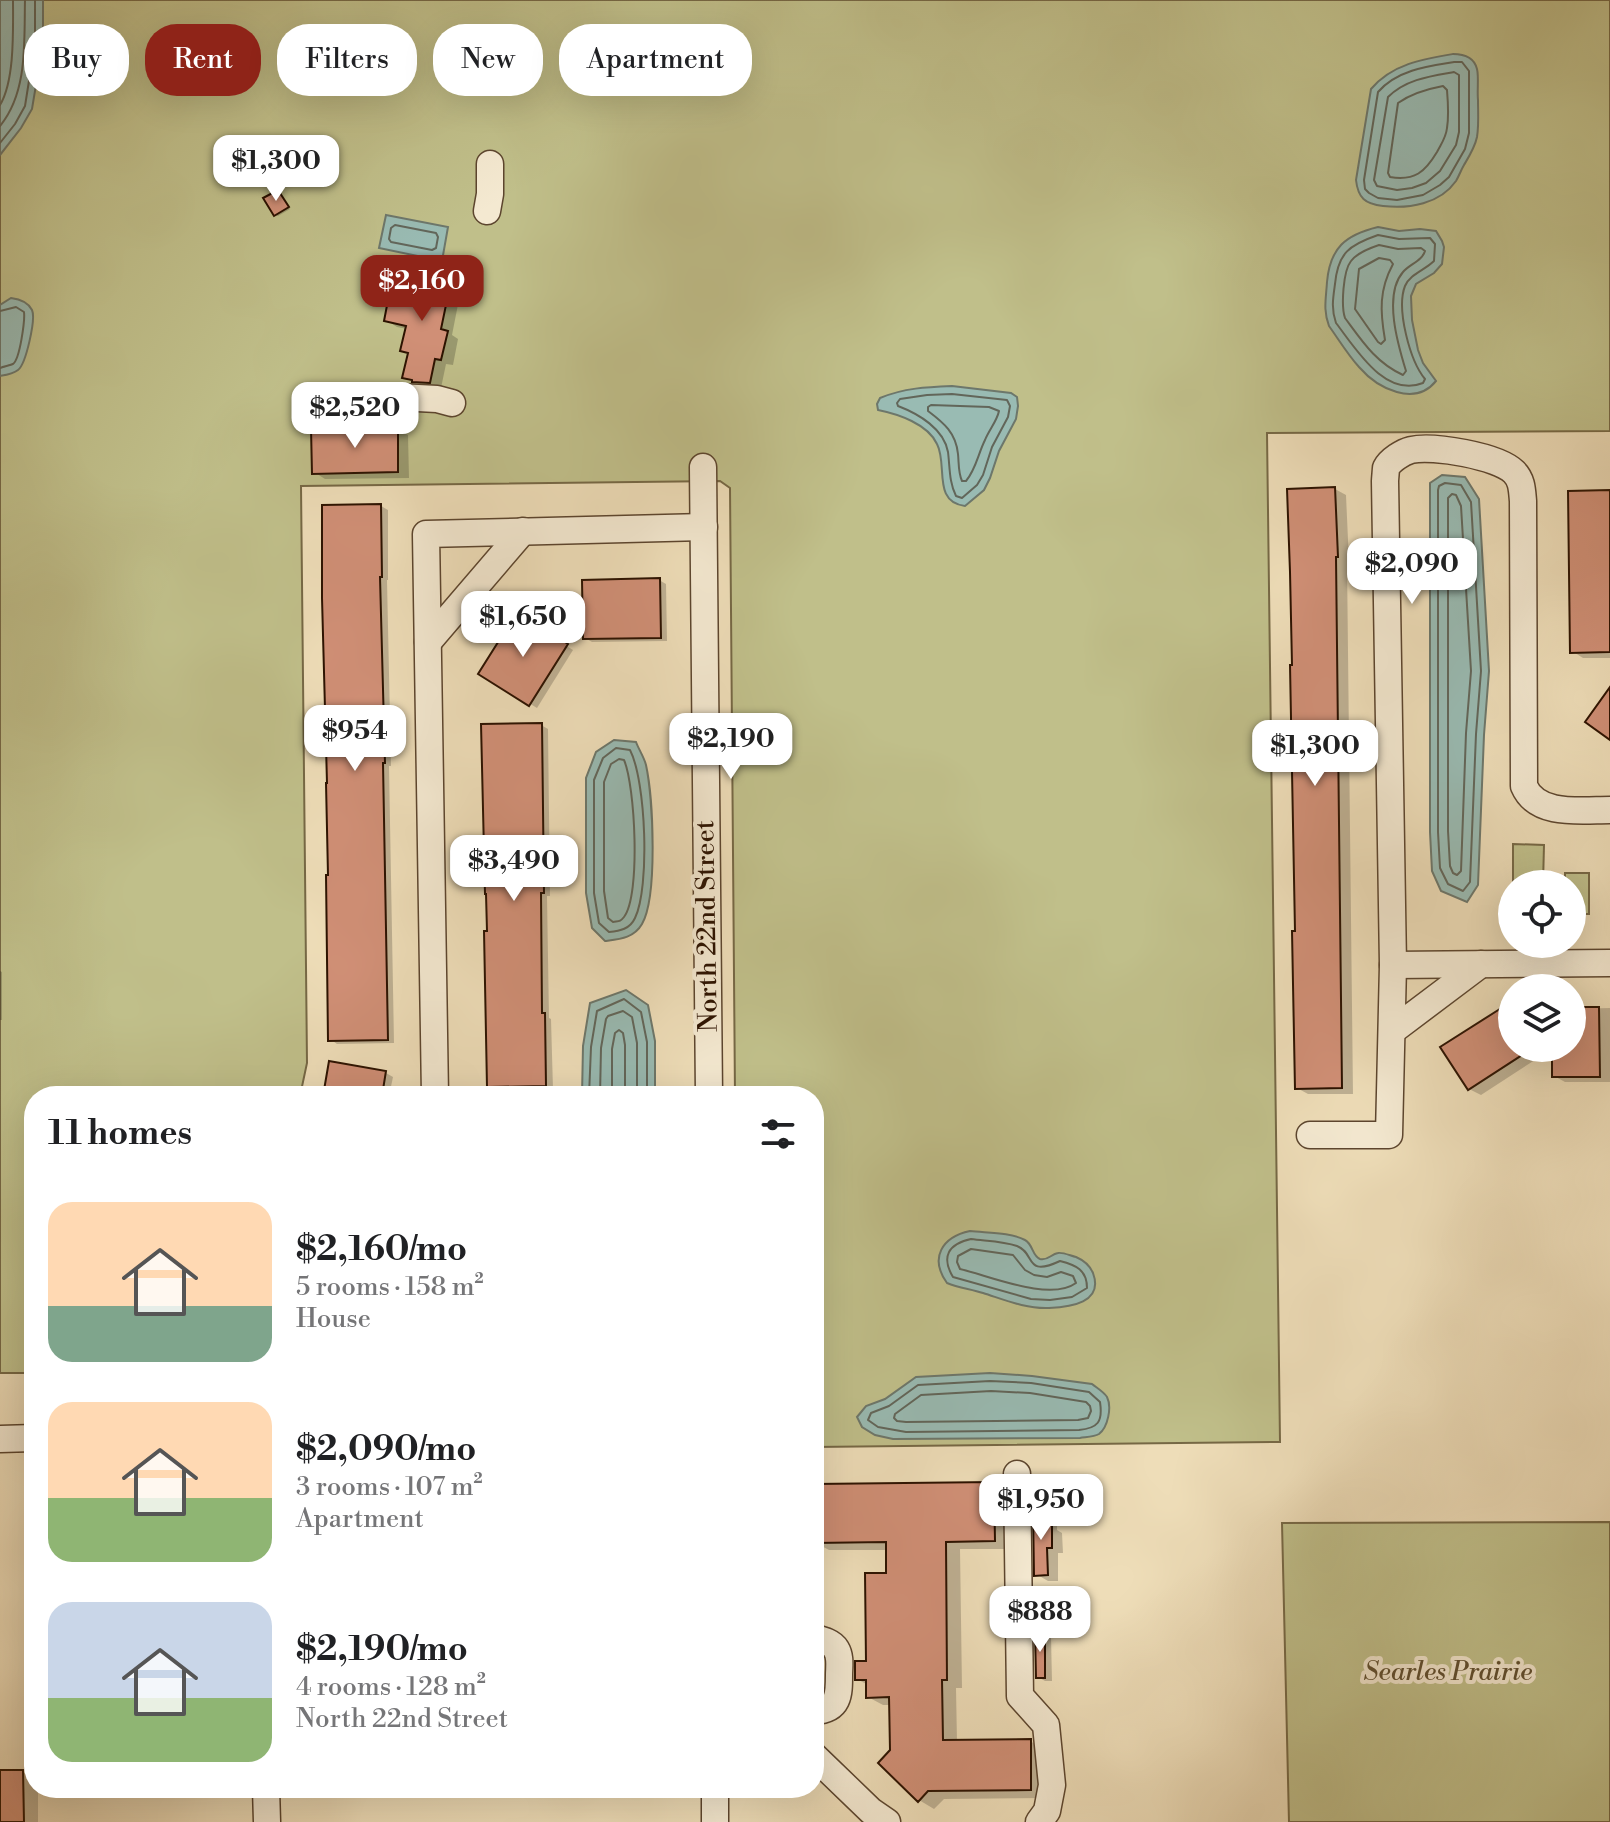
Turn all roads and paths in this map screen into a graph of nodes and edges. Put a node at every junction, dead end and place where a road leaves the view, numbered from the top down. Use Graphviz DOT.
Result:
graph roads {
  1 [pos="490,164"];
  2 [pos="487,211"];
  3 [pos="398,397"];
  4 [pos="452,403"];
  5 [pos="703,467"];
  6 [pos="704,527"];
  7 [pos="523,531"];
  8 [pos="428,642"];
  9 [pos="1610,810"];
  10 [pos="1610,963"];
  11 [pos="1481,964"];
  12 [pos="1393,965"];
  13 [pos="1392,1031"];
  14 [pos="435,1086"];
  15 [pos="709,1086"];
  16 [pos="1310,1135"];
  17 [pos="24,1438"];
  18 [pos="0,1439"];
  19 [pos="1017,1474"];
  20 [pos="824,1640"];
  21 [pos="824,1708"];
  22 [pos="824,1766"];
  23 [pos="266,1798"];
  24 [pos="715,1798"];
  25 [pos="267,1822"];
  26 [pos="715,1822"];
  27 [pos="887,1822"];
  28 [pos="1039,1822"];
  1 -- 2 [label="street"];
  3 -- 4 [label="street"];
  5 -- 6 [label="street, North 22nd Street"];
  6 -- 7 [label="street"];
  6 -- 15 [label="street, North 22nd Street"];
  7 -- 8 [label="street"];
  7 -- 8 [label="street"];
  8 -- 14 [label="street"];
  9 -- 12 [label="street"];
  10 -- 11 [label="street"];
  11 -- 12 [label="street"];
  11 -- 13 [label="street"];
  12 -- 13 [label="street"];
  13 -- 16 [label="street"];
  17 -- 18 [label="street"];
  19 -- 28 [label="street"];
  20 -- 21 [label="street"];
  22 -- 27 [label="street"];
  23 -- 25 [label="street"];
  24 -- 26 [label="street"];
}
